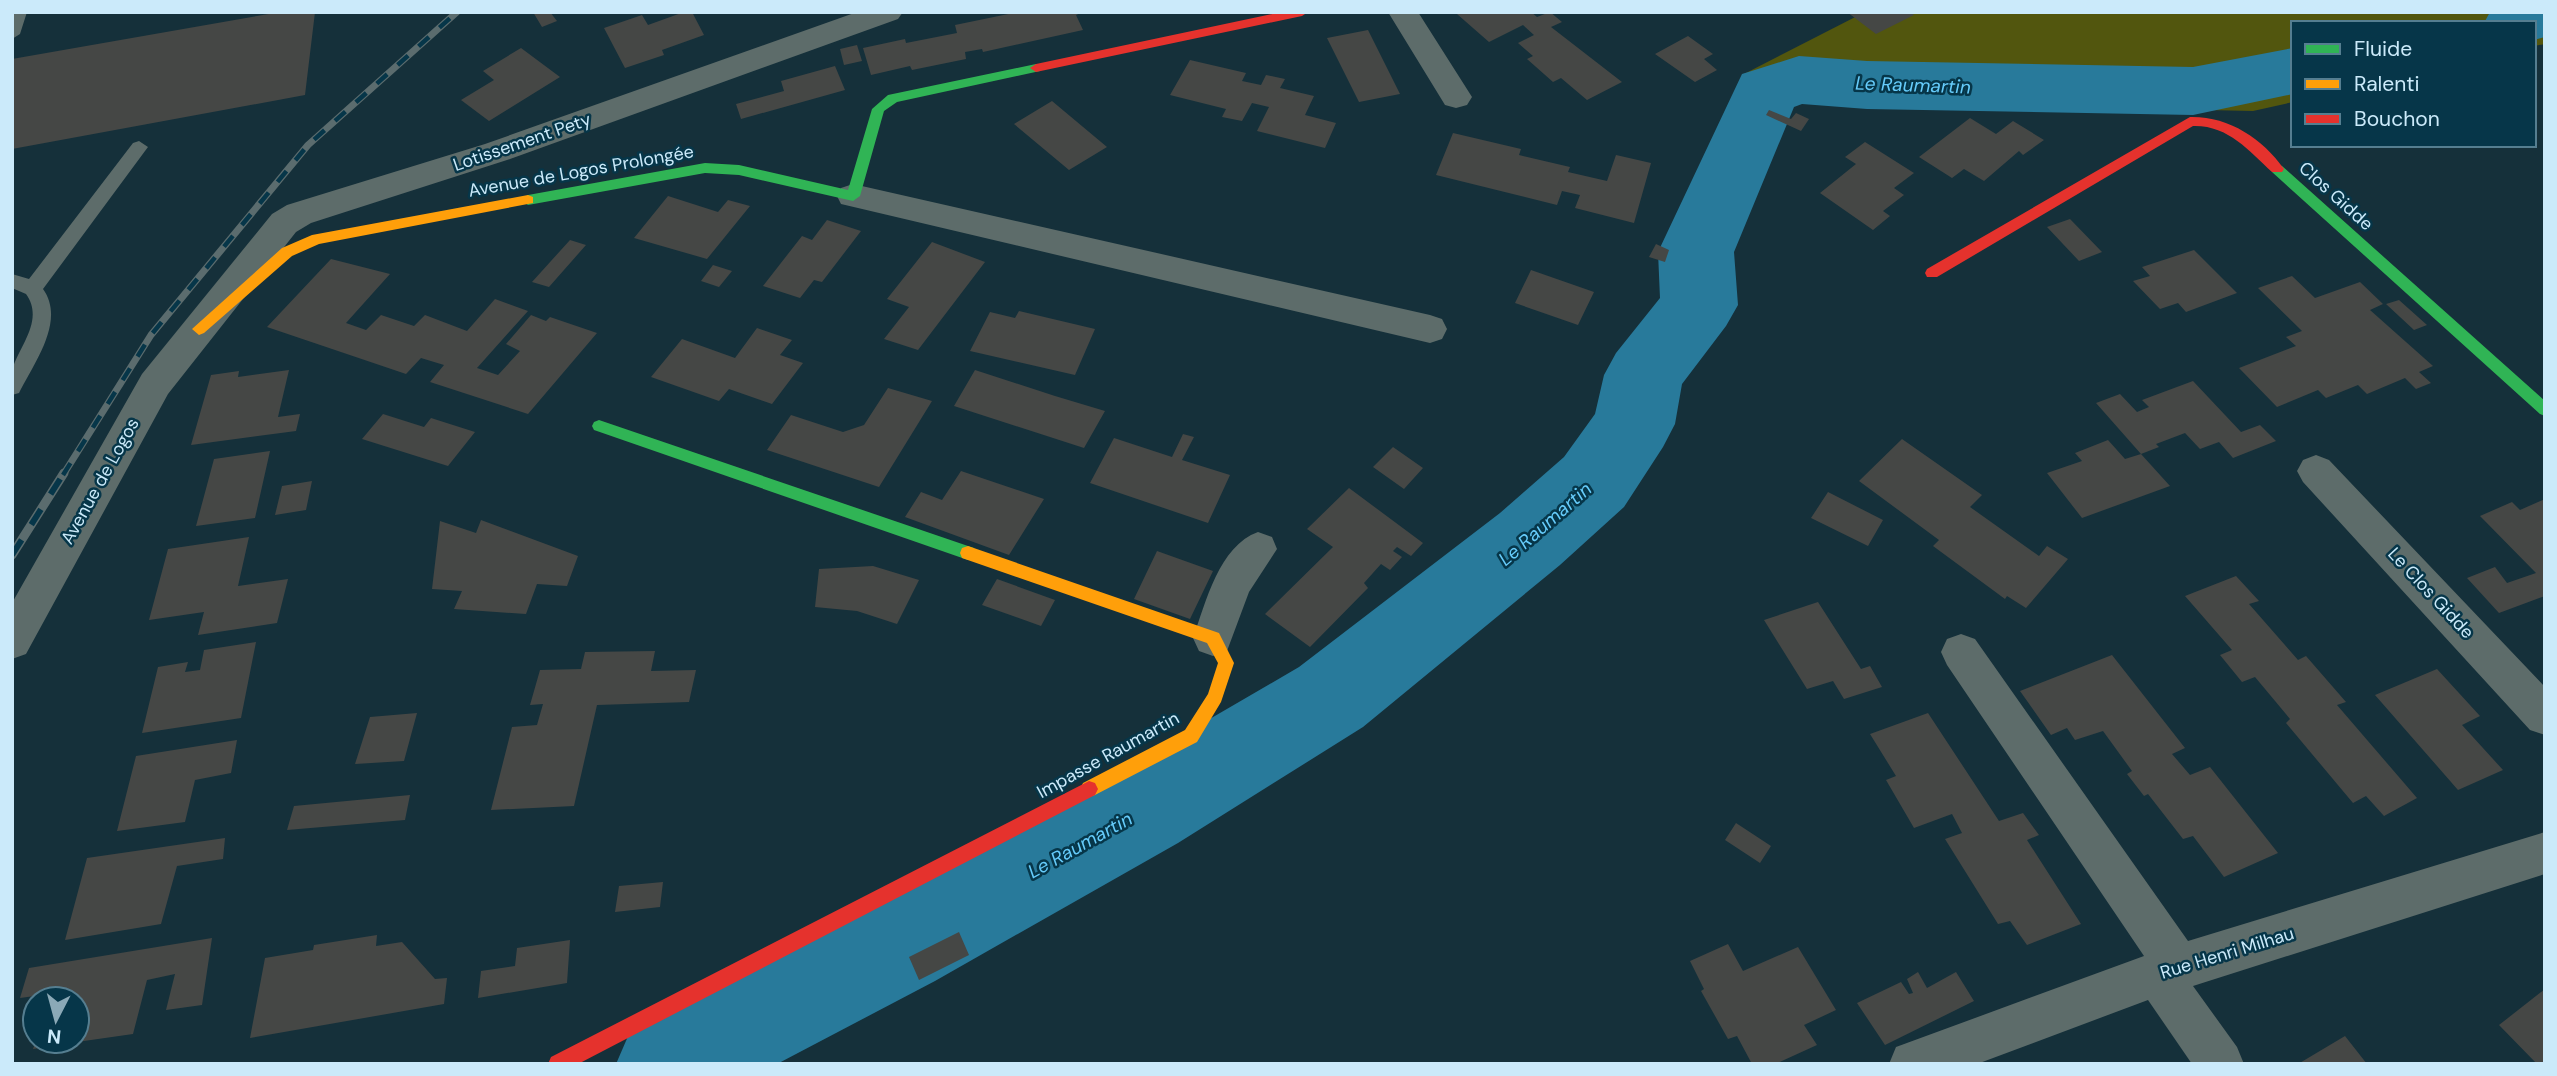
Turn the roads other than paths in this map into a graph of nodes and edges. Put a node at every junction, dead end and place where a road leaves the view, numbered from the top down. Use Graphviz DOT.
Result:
graph roads {
  1 [pos="19,12"];
  2 [pos="888,12"];
  3 [pos="1302,12"];
  4 [pos="1404,12"];
  5 [pos="12,34"];
  6 [pos="1457,97"];
  7 [pos="139,148"];
  8 [pos="853,196"];
  9 [pos="1932,274"];
  10 [pos="12,281"];
  11 [pos="33,288"];
  12 [pos="199,329"];
  13 [pos="1430,329"];
  14 [pos="12,387"];
  15 [pos="2545,410"];
  16 [pos="599,426"];
  17 [pos="2316,471"];
  18 [pos="1258,550"];
  19 [pos="1213,638"];
  20 [pos="12,641"];
  21 [pos="1961,652"];
  22 [pos="2545,716"];
  23 [pos="2545,853"];
  24 [pos="2168,971"];
  25 [pos="558,1064"];
  26 [pos="1913,1064"];
  27 [pos="2220,1064"];
  1 -- 5 [label="lane"];
  2 -- 12 [label="street, Lotissement Pety"];
  3 -- 8 [label="street"];
  4 -- 6 [label="street"];
  7 -- 11 [label="lane"];
  8 -- 12 [label="street, Avenue de Logos Prolongée"];
  8 -- 13 [label="street"];
  9 -- 15 [label="street, Clos Gidde"];
  10 -- 11 [label="lane"];
  11 -- 14 [label="lane"];
  12 -- 20 [label="street, Avenue de Logos"];
  16 -- 19 [label="street"];
  17 -- 22 [label="street, Le Clos Gidde"];
  18 -- 19 [label="street"];
  19 -- 25 [label="street, Impasse Raumartin"];
  21 -- 24 [label="street"];
  23 -- 24 [label="street, Rue Henri Milhau"];
  24 -- 26 [label="street, Rue Henri Milhau"];
  24 -- 27 [label="street"];
}
